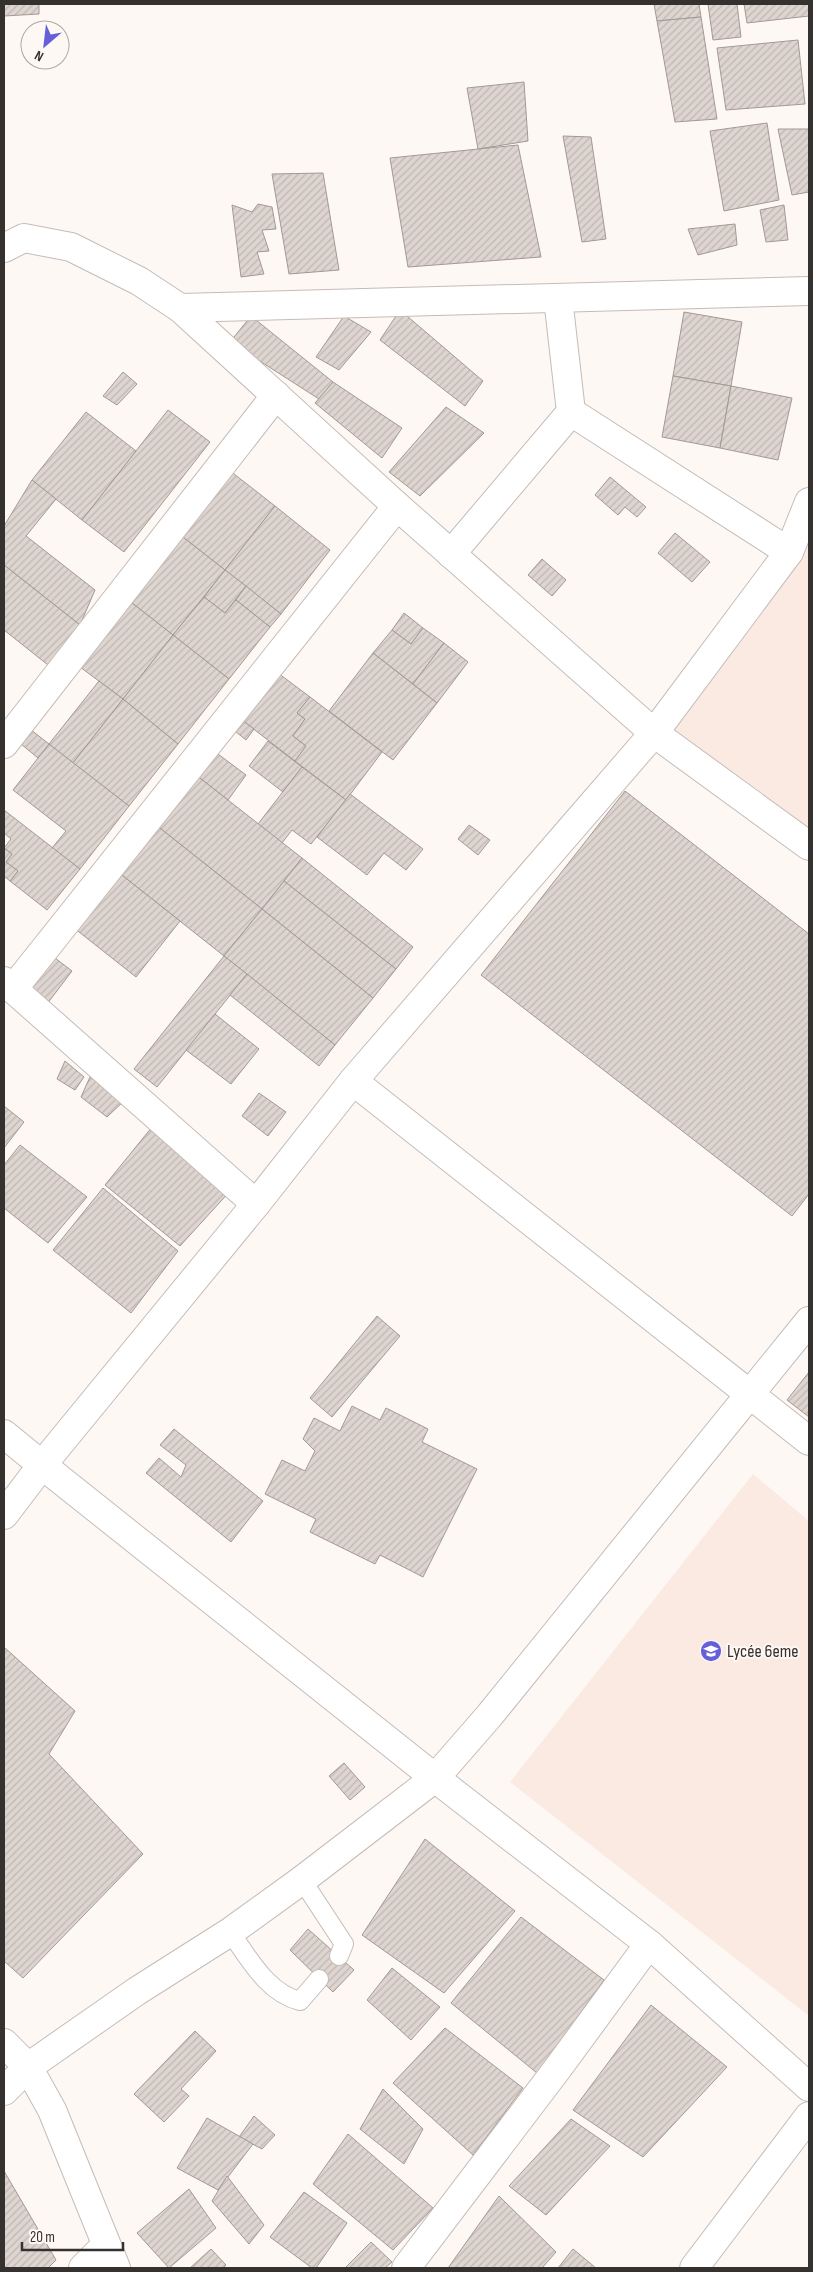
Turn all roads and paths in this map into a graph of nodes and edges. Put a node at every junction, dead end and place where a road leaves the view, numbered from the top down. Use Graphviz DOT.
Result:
graph roads {
  1 [pos="4,248"];
  2 [pos="809,291"];
  3 [pos="558,298"];
  4 [pos="180,308"];
  5 [pos="276,395"];
  6 [pos="571,412"];
  7 [pos="809,502"];
  8 [pos="397,506"];
  9 [pos="788,552"];
  10 [pos="452,554"];
  11 [pos="654,733"];
  12 [pos="4,744"];
  13 [pos="809,846"];
  14 [pos="8,985"];
  15 [pos="353,1081"];
  16 [pos="256,1204"];
  17 [pos="809,1321"];
  18 [pos="750,1392"];
  19 [pos="4,1434"];
  20 [pos="809,1441"];
  21 [pos="42,1465"];
  22 [pos="4,1515"];
  23 [pos="435,1778"];
  24 [pos="302,1880"];
  25 [pos="230,1932"];
  26 [pos="648,1944"];
  27 [pos="339,1956"];
  28 [pos="319,1979"];
  29 [pos="4,2043"];
  30 [pos="28,2067"];
  31 [pos="809,2087"];
  32 [pos="4,2091"];
  33 [pos="809,2116"];
  34 [pos="111,2257"];
  35 [pos="83,2268"];
  36 [pos="406,2268"];
  37 [pos="694,2268"];
  1 -- 4 [label="street"];
  2 -- 3 [label="street"];
  3 -- 4 [label="street"];
  3 -- 6 [label="street"];
  4 -- 5 [label="street"];
  5 -- 8 [label="street"];
  5 -- 12 [label="street"];
  6 -- 9 [label="street"];
  6 -- 10 [label="street"];
  7 -- 9 [label="street"];
  8 -- 10 [label="street"];
  8 -- 14 [label="street"];
  9 -- 11 [label="street"];
  10 -- 11 [label="street"];
  11 -- 13 [label="street"];
  11 -- 15 [label="street"];
  14 -- 16 [label="street"];
  15 -- 16 [label="street"];
  15 -- 18 [label="street"];
  16 -- 21 [label="street"];
  17 -- 18 [label="street"];
  18 -- 20 [label="street"];
  18 -- 23 [label="street"];
  19 -- 21 [label="street"];
  21 -- 22 [label="street"];
  21 -- 23 [label="street"];
  23 -- 24 [label="street"];
  23 -- 26 [label="street"];
  24 -- 25 [label="street"];
  24 -- 27 [label="lane"];
  25 -- 28 [label="lane"];
  25 -- 30 [label="street"];
  26 -- 31 [label="street"];
  26 -- 36 [label="street"];
  29 -- 30 [label="street"];
  30 -- 32 [label="street"];
  30 -- 34 [label="street"];
  33 -- 37 [label="street"];
  34 -- 35 [label="street"];
}
